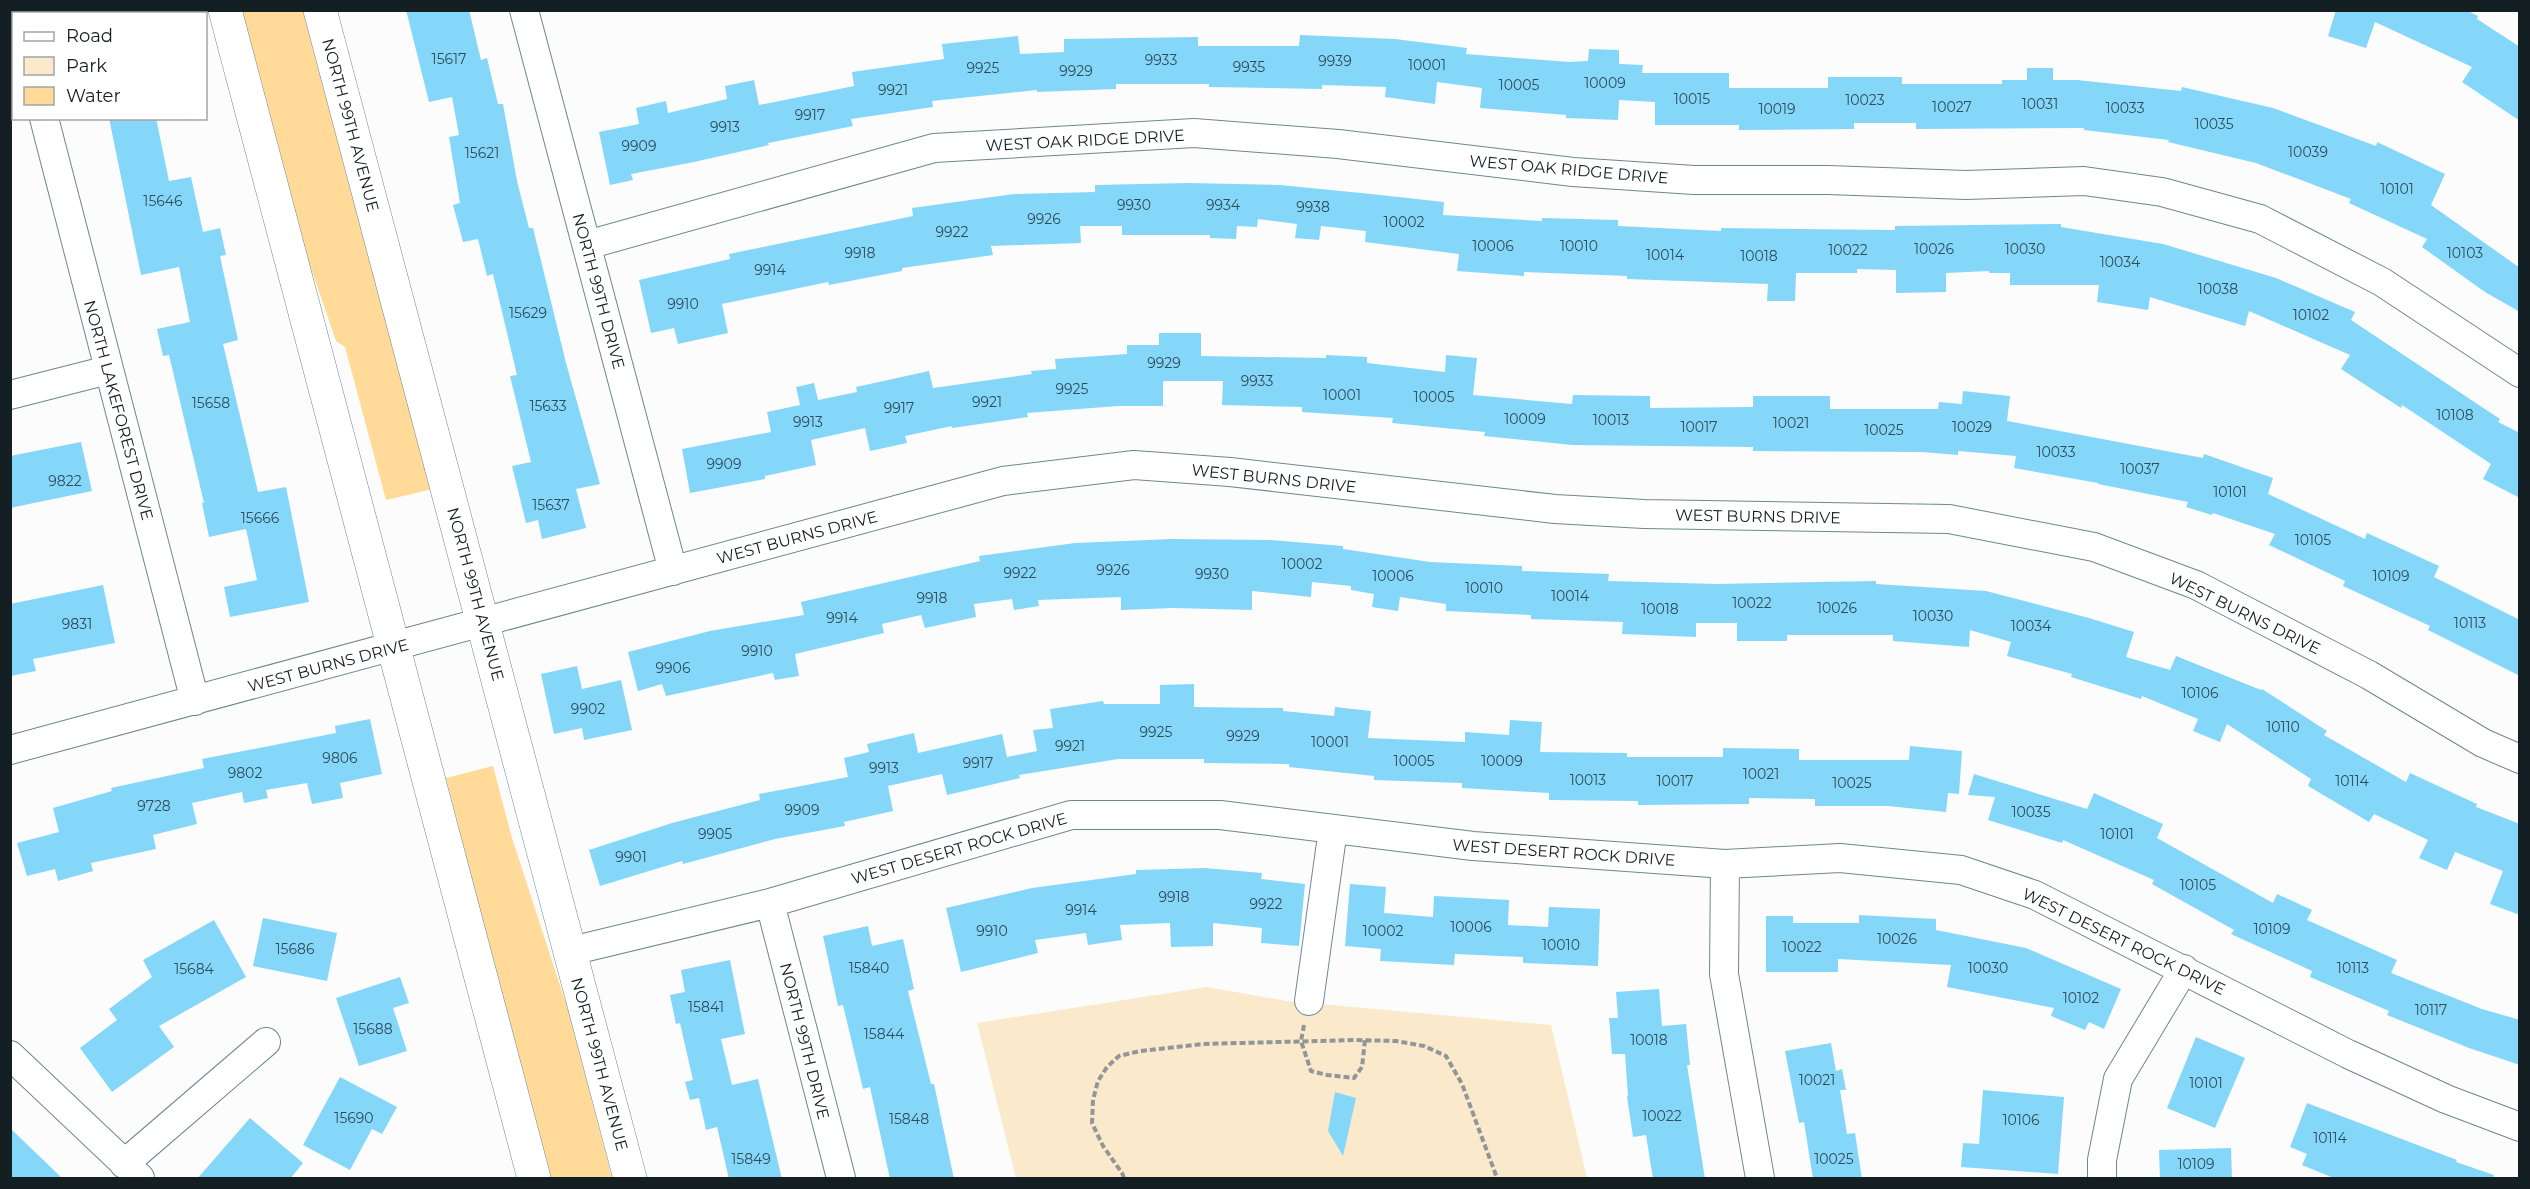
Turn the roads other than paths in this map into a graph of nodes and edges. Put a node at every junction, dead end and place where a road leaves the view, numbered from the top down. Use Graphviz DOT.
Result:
graph roads {
  1 [pos="225,10"];
  2 [pos="320,10"];
  3 [pos="524,10"];
  4 [pos="45,120"];
  5 [pos="587,245"];
  6 [pos="108,370"];
  7 [pos="2520,373"];
  8 [pos="10,395"];
  9 [pos="673,571"];
  10 [pos="483,623"];
  11 [pos="393,647"];
  12 [pos="195,701"];
  13 [pos="10,750"];
  14 [pos="2520,759"];
  15 [pos="1333,829"];
  16 [pos="1725,864"];
  17 [pos="770,903"];
  18 [pos="571,951"];
  19 [pos="2184,969"];
  20 [pos="1309,1001"];
  21 [pos="266,1042"];
  22 [pos="10,1055"];
  23 [pos="2520,1127"];
  24 [pos="132,1171"];
  25 [pos="534,1179"];
  26 [pos="630,1179"];
  27 [pos="841,1179"];
  28 [pos="1760,1179"];
  29 [pos="2102,1179"];
  1 -- 11 [label="main road"];
  2 -- 10 [label="main road, NORTH 99TH AVENUE"];
  3 -- 5 [label="street, NORTH 99TH DRIVE"];
  4 -- 6 [label="street, NORTH LAKEFOREST DRIVE"];
  5 -- 7 [label="street, WEST OAK RIDGE DRIVE"];
  5 -- 9 [label="street, NORTH 99TH DRIVE"];
  6 -- 8 [label="street"];
  6 -- 12 [label="street, NORTH LAKEFOREST DRIVE"];
  9 -- 10 [label="street, WEST BURNS DRIVE"];
  9 -- 14 [label="street, WEST BURNS DRIVE"];
  10 -- 11 [label="street, WEST BURNS DRIVE"];
  10 -- 18 [label="main road, NORTH 99TH AVENUE"];
  11 -- 12 [label="street, WEST BURNS DRIVE"];
  11 -- 25 [label="main road"];
  12 -- 13 [label="street, WEST BURNS DRIVE"];
  15 -- 16 [label="street, WEST DESERT ROCK DRIVE"];
  15 -- 17 [label="street, WEST DESERT ROCK DRIVE"];
  15 -- 20 [label="street"];
  16 -- 19 [label="street, WEST DESERT ROCK DRIVE"];
  16 -- 28 [label="street"];
  17 -- 18 [label="street, WEST DESERT ROCK DRIVE"];
  17 -- 27 [label="street, NORTH 99TH DRIVE"];
  18 -- 26 [label="main road, NORTH 99TH AVENUE"];
  19 -- 23 [label="street, WEST DESERT ROCK DRIVE"];
  19 -- 29 [label="street"];
  21 -- 24 [label="street"];
  22 -- 24 [label="street"];
}
